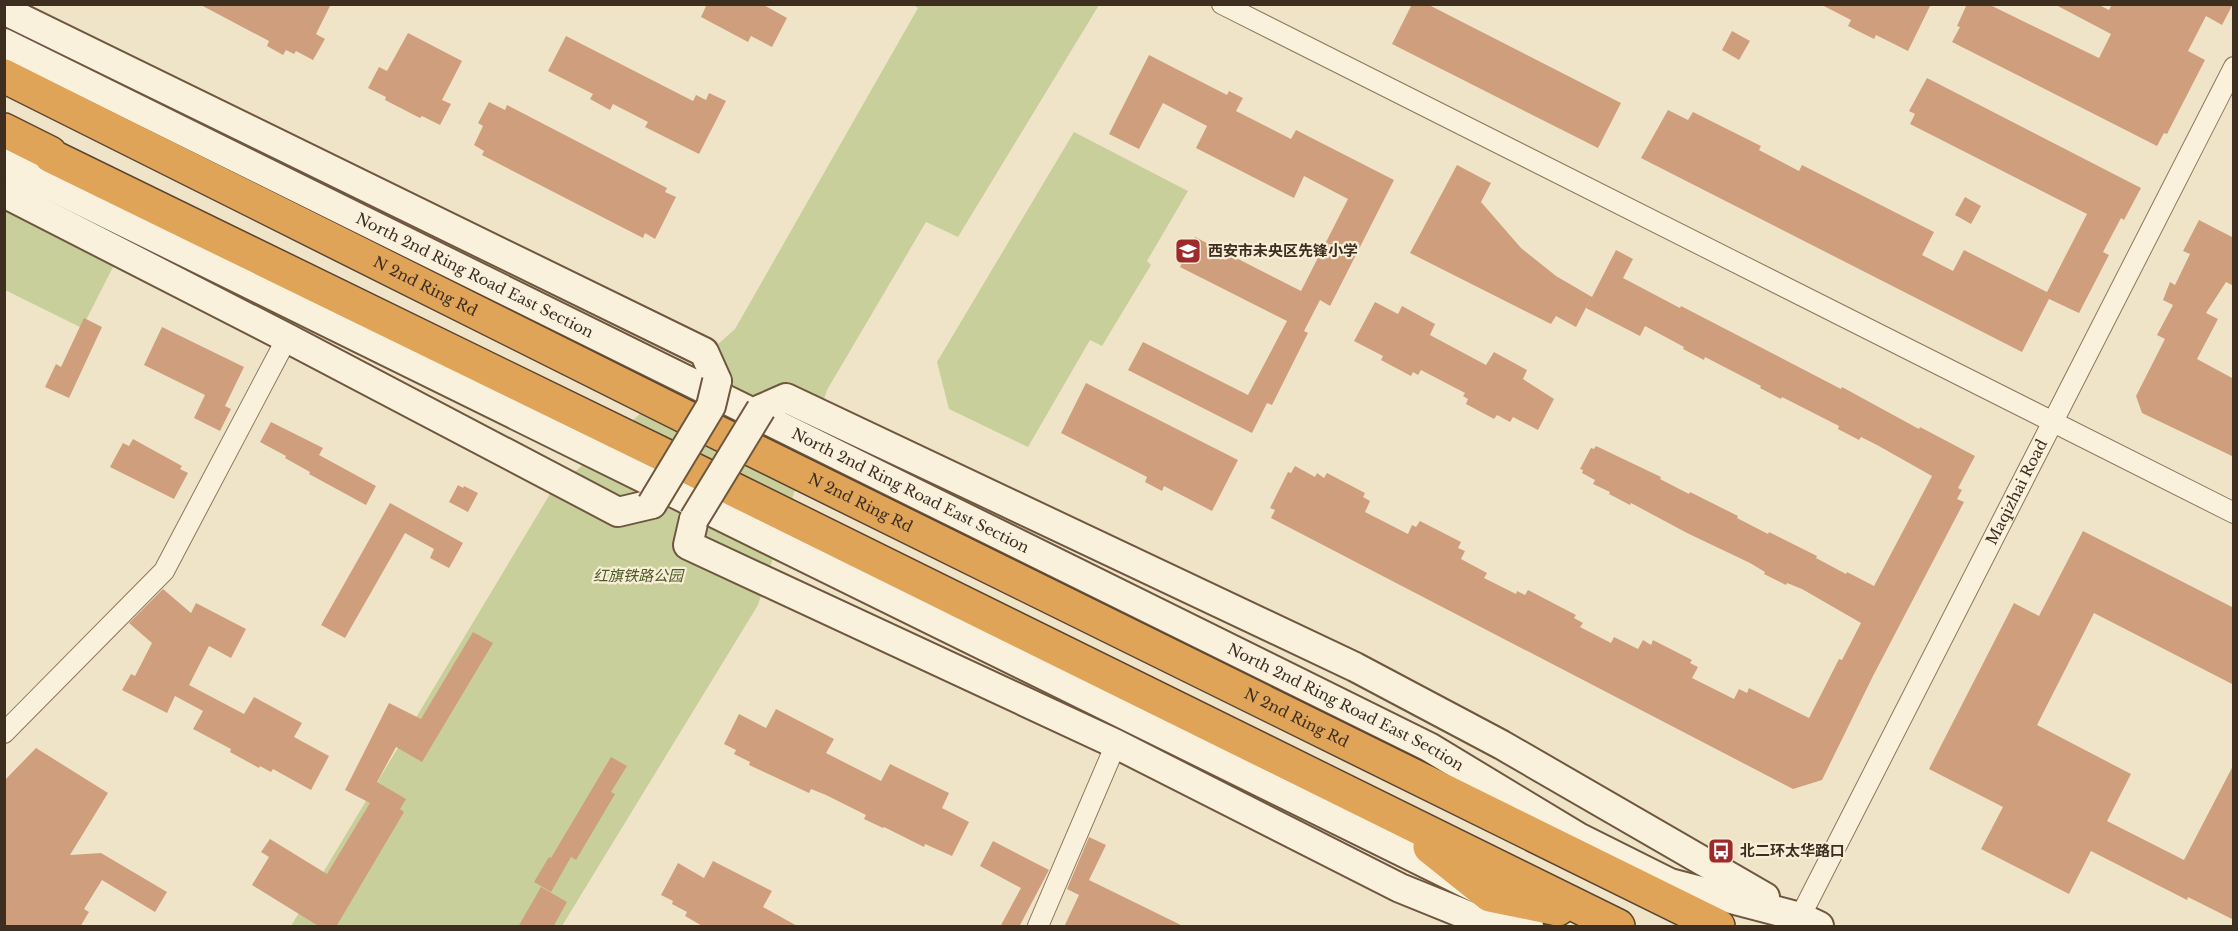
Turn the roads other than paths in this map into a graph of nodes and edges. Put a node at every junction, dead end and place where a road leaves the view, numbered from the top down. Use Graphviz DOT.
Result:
graph roads {
  1 [pos="1222,4"];
  2 [pos="4,10"];
  3 [pos="4,43"];
  4 [pos="2234,67"];
  5 [pos="4,75"];
  6 [pos="4,130"];
  7 [pos="4,163"];
  8 [pos="4,193"];
  9 [pos="287,338"];
  10 [pos="2052,420"];
  11 [pos="2234,513"];
  12 [pos="4,733"];
  13 [pos="1116,744"];
  14 [pos="1502,745"];
  15 [pos="1491,784"];
  16 [pos="1544,796"];
  17 [pos="1382,808"];
  18 [pos="1618,813"];
  19 [pos="1578,837"];
  20 [pos="1618,877"];
  21 [pos="1670,883"];
  22 [pos="1492,911"];
  23 [pos="1610,922"];
  24 [pos="1810,922"];
  25 [pos="1038,927"];
  26 [pos="1529,927"];
  27 [pos="1718,927"];
  1 -- 10 [label="street"];
  2 -- 9 [label="main road, bridge"];
  3 -- 15 [label="main road, North 2nd Ring Road East Section"];
  4 -- 10 [label="street, Maqizhai Road"];
  5 -- 20 [label="highway, N 2nd Ring Rd"];
  6 -- 17 [label="highway"];
  7 -- 22 [label="main road"];
  8 -- 9 [label="main road"];
  9 -- 12 [label="street"];
  10 -- 11 [label="street"];
  10 -- 24 [label="street, Maqizhai Road"];
  13 -- 14 [label="main road, bridge"];
  13 -- 22 [label="main road"];
  13 -- 25 [label="street"];
  14 -- 16 [label="main road"];
  14 -- 18 [label="main road"];
  15 -- 16 [label="main road"];
  15 -- 19 [label="main road, North 2nd Ring Road East Section"];
  16 -- 18 [label="main road"];
  16 -- 19 [label="main road"];
  17 -- 22 [label="highway"];
  17 -- 23 [label="highway"];
  18 -- 24 [label="main road"];
  19 -- 20 [label="highway"];
  19 -- 21 [label="main road, North 2nd Ring Road East Section"];
  20 -- 21 [label="highway"];
  20 -- 27 [label="highway, N 2nd Ring Rd"];
  21 -- 24 [label="main road, North 2nd Ring Road East Section"];
  22 -- 23 [label="highway"];
  22 -- 26 [label="main road"];
}
